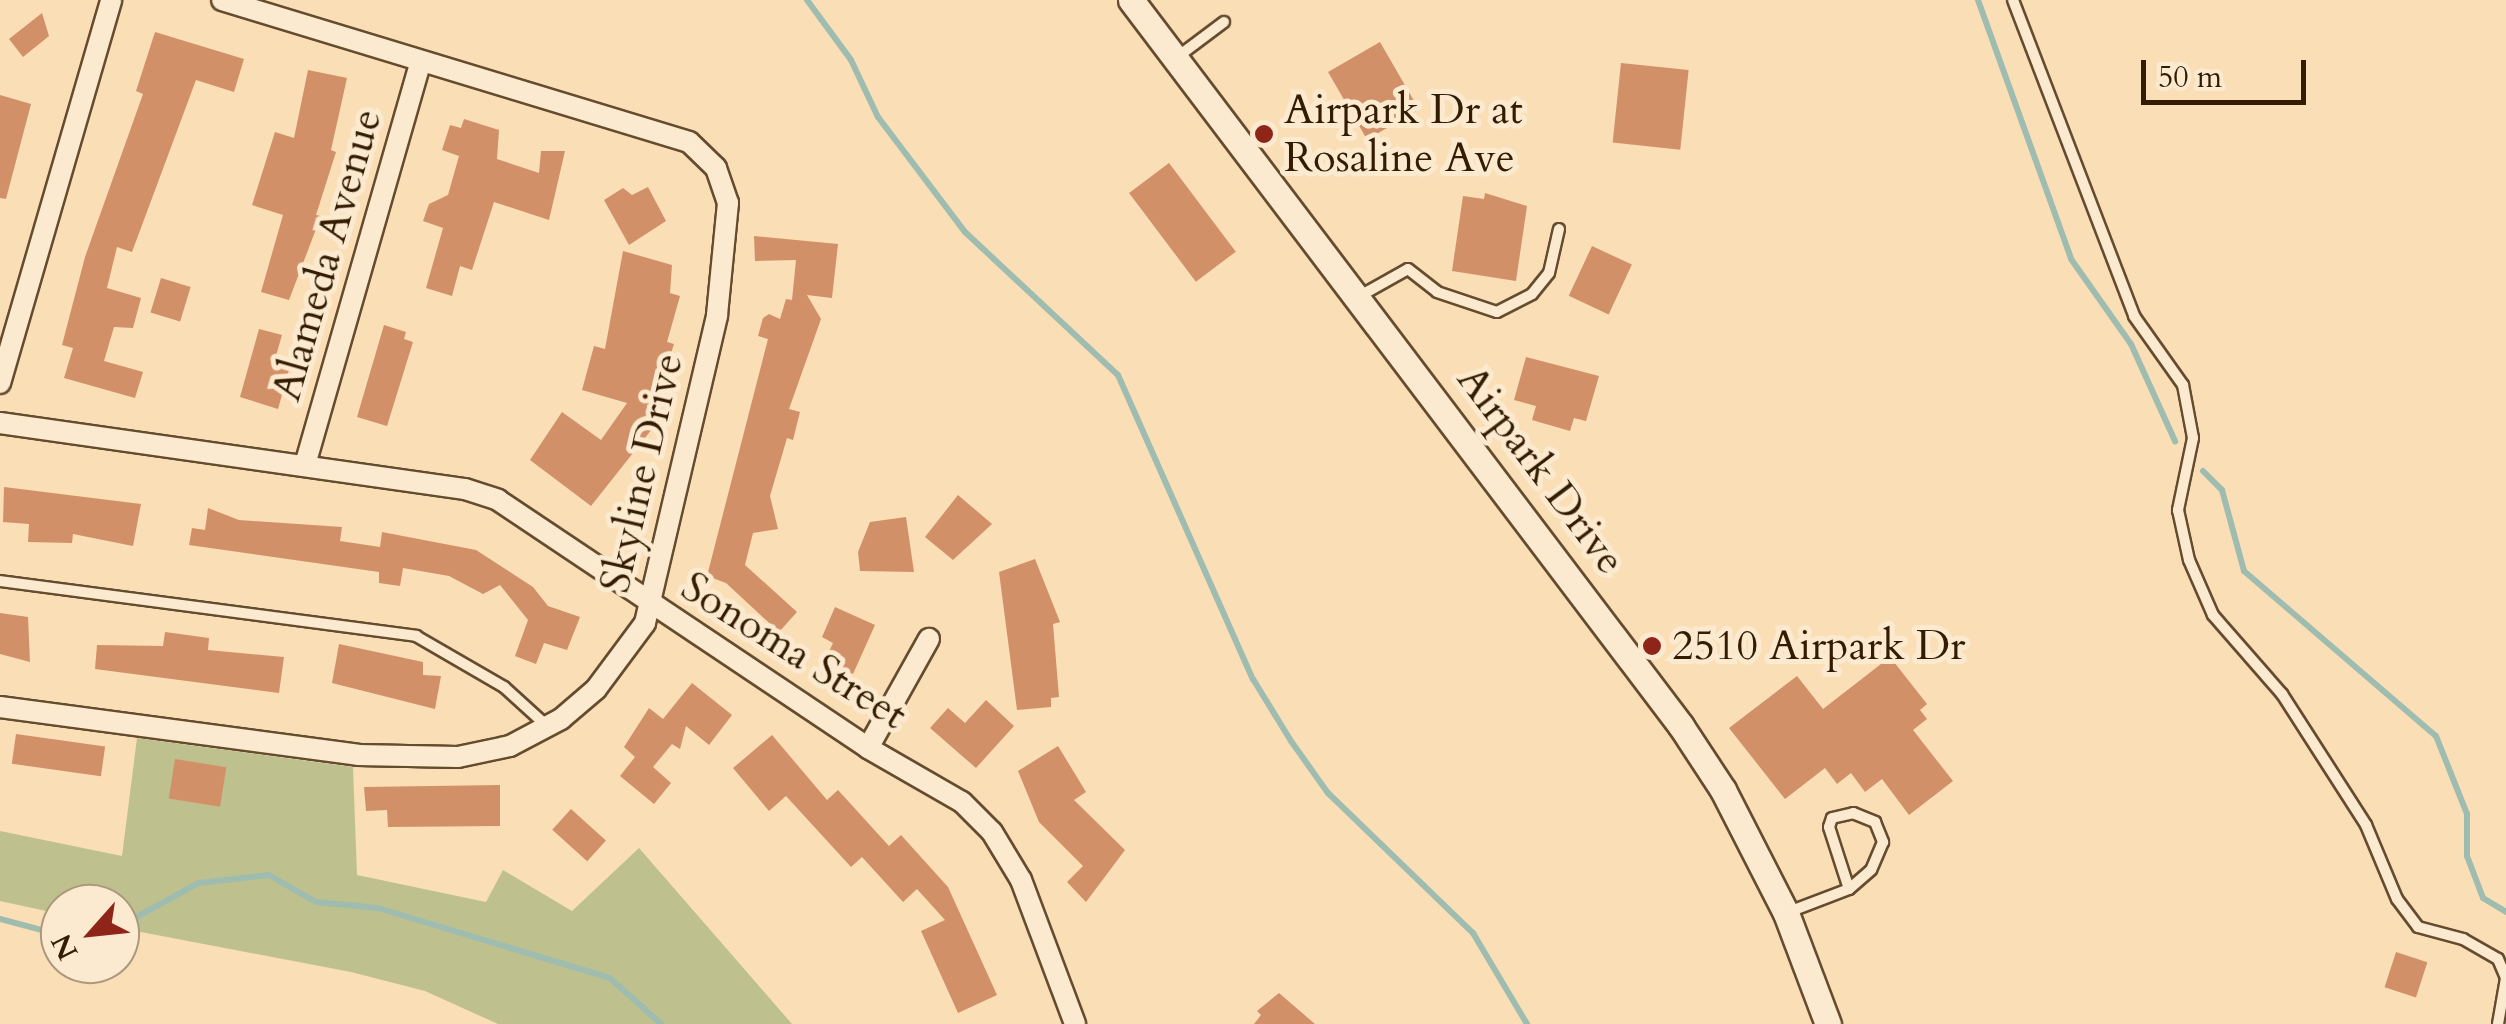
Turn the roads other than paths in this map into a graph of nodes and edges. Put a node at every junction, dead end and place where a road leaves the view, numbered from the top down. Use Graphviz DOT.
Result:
graph roads {
  1 [pos="112,0"];
  2 [pos="222,0"];
  3 [pos="2012,0"];
  4 [pos="1130,1"];
  5 [pos="1224,22"];
  6 [pos="1175,59"];
  7 [pos="420,64"];
  8 [pos="1559,229"];
  9 [pos="1358,298"];
  10 [pos="0,383"];
  11 [pos="0,423"];
  12 [pos="305,466"];
  13 [pos="0,581"];
  14 [pos="649,603"];
  15 [pos="929,639"];
  16 [pos="0,707"];
  17 [pos="548,727"];
  18 [pos="868,748"];
  19 [pos="1849,890"];
  20 [pos="1786,913"];
  21 [pos="1075,1024"];
  22 [pos="1828,1024"];
  23 [pos="2498,1024"];
  1 -- 10 [label="street"];
  2 -- 7 [label="street, Skyline Drive"];
  3 -- 23 [label="lane"];
  4 -- 6 [label="street, Airpark Drive"];
  5 -- 6 [label="lane"];
  6 -- 9 [label="street, Airpark Drive"];
  7 -- 12 [label="street, Alameda Avenue"];
  7 -- 14 [label="street, Skyline Drive"];
  8 -- 9 [label="lane"];
  9 -- 20 [label="street, Airpark Drive"];
  11 -- 12 [label="street, Sonoma Street"];
  12 -- 14 [label="street, Sonoma Street"];
  13 -- 17 [label="lane"];
  14 -- 17 [label="street, Skyline Drive"];
  14 -- 18 [label="street, Sonoma Street"];
  15 -- 18 [label="street"];
  16 -- 17 [label="street, Skyline Drive"];
  18 -- 21 [label="street, Sonoma Street"];
  19 -- 19 [label="lane"];
  19 -- 20 [label="lane"];
  20 -- 22 [label="street, Airpark Drive"];
}
